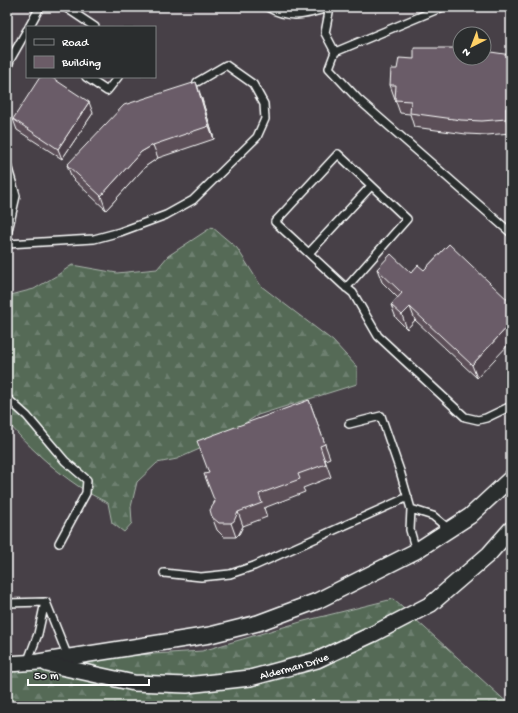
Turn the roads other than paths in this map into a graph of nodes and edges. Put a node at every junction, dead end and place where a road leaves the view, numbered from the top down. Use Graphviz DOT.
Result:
graph roads {
  1 [pos="40,7"];
  2 [pos="65,7"];
  3 [pos="267,7"];
  4 [pos="330,7"];
  5 [pos="443,7"];
  6 [pos="30,26"];
  7 [pos="94,26"];
  8 [pos="26,34"];
  9 [pos="335,52"];
  10 [pos="7,71"];
  11 [pos="87,78"];
  12 [pos="117,78"];
  13 [pos="197,82"];
  14 [pos="7,165"];
  15 [pos="371,186"];
  16 [pos="511,233"];
  17 [pos="7,235"];
  18 [pos="7,244"];
  19 [pos="309,253"];
  20 [pos="346,288"];
  21 [pos="7,398"];
  22 [pos="511,406"];
  23 [pos="349,424"];
  24 [pos="511,478"];
  25 [pos="408,497"];
  26 [pos="411,509"];
  27 [pos="449,529"];
  28 [pos="511,529"];
  29 [pos="59,542"];
  30 [pos="416,552"];
  31 [pos="164,573"];
  32 [pos="45,602"];
  33 [pos="7,603"];
  34 [pos="68,657"];
  35 [pos="32,663"];
  36 [pos="7,664"];
  1 -- 6 [label="lane"];
  2 -- 7 [label="lane"];
  3 -- 4 [label="lane"];
  4 -- 9 [label="lane"];
  5 -- 9 [label="lane"];
  8 -- 10 [label="lane"];
  9 -- 16 [label="lane"];
  11 -- 12 [label="lane"];
  13 -- 18 [label="lane"];
  14 -- 17 [label="lane"];
  15 -- 19 [label="lane"];
  15 -- 19 [label="lane"];
  15 -- 20 [label="lane"];
  19 -- 20 [label="lane"];
  20 -- 22 [label="lane"];
  21 -- 29 [label="lane"];
  23 -- 25 [label="lane"];
  24 -- 27 [label="street, Alderman Drive"];
  25 -- 26 [label="lane"];
  25 -- 31 [label="lane"];
  26 -- 27 [label="lane"];
  26 -- 30 [label="lane"];
  27 -- 30 [label="street, Alderman Drive"];
  28 -- 35 [label="street, Alderman Drive"];
  30 -- 34 [label="street, Alderman Drive"];
  32 -- 33 [label="lane"];
  32 -- 34 [label="lane"];
  32 -- 35 [label="lane"];
  34 -- 35 [label="street, Alderman Drive"];
  35 -- 36 [label="street, Alderman Drive"];
}
